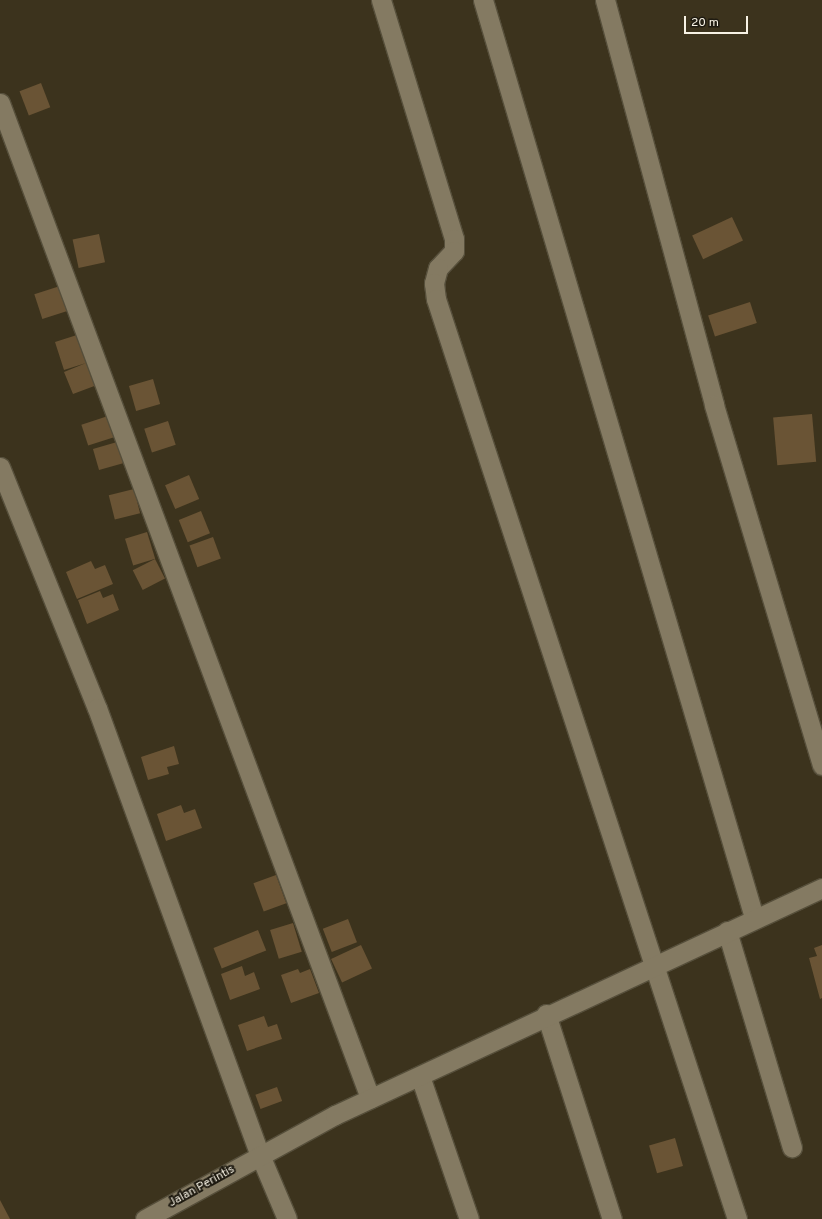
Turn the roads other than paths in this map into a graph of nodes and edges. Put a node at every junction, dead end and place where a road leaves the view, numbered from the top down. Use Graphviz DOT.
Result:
graph roads {
  1 [pos="381,0"];
  2 [pos="483,0"];
  3 [pos="605,0"];
  4 [pos="0,103"];
  5 [pos="0,467"];
  6 [pos="822,765"];
  7 [pos="822,888"];
  8 [pos="754,917"];
  9 [pos="727,931"];
  10 [pos="655,965"];
  11 [pos="546,1014"];
  12 [pos="420,1076"];
  13 [pos="370,1098"];
  14 [pos="792,1147"];
  15 [pos="260,1155"];
  16 [pos="145,1219"];
  17 [pos="288,1219"];
  18 [pos="469,1219"];
  19 [pos="612,1219"];
  20 [pos="737,1219"];
  1 -- 10 [label="street"];
  2 -- 8 [label="street"];
  3 -- 6 [label="street"];
  4 -- 13 [label="street"];
  5 -- 15 [label="street"];
  7 -- 8 [label="street, Jalan Perintis"];
  8 -- 9 [label="street, Jalan Perintis"];
  9 -- 10 [label="street, Jalan Perintis"];
  9 -- 14 [label="street"];
  10 -- 11 [label="street, Jalan Perintis"];
  10 -- 20 [label="street"];
  11 -- 12 [label="street, Jalan Perintis"];
  11 -- 19 [label="street"];
  12 -- 13 [label="street, Jalan Perintis"];
  12 -- 18 [label="street"];
  13 -- 15 [label="street, Jalan Perintis"];
  15 -- 16 [label="street, Jalan Perintis"];
  15 -- 17 [label="street"];
}
